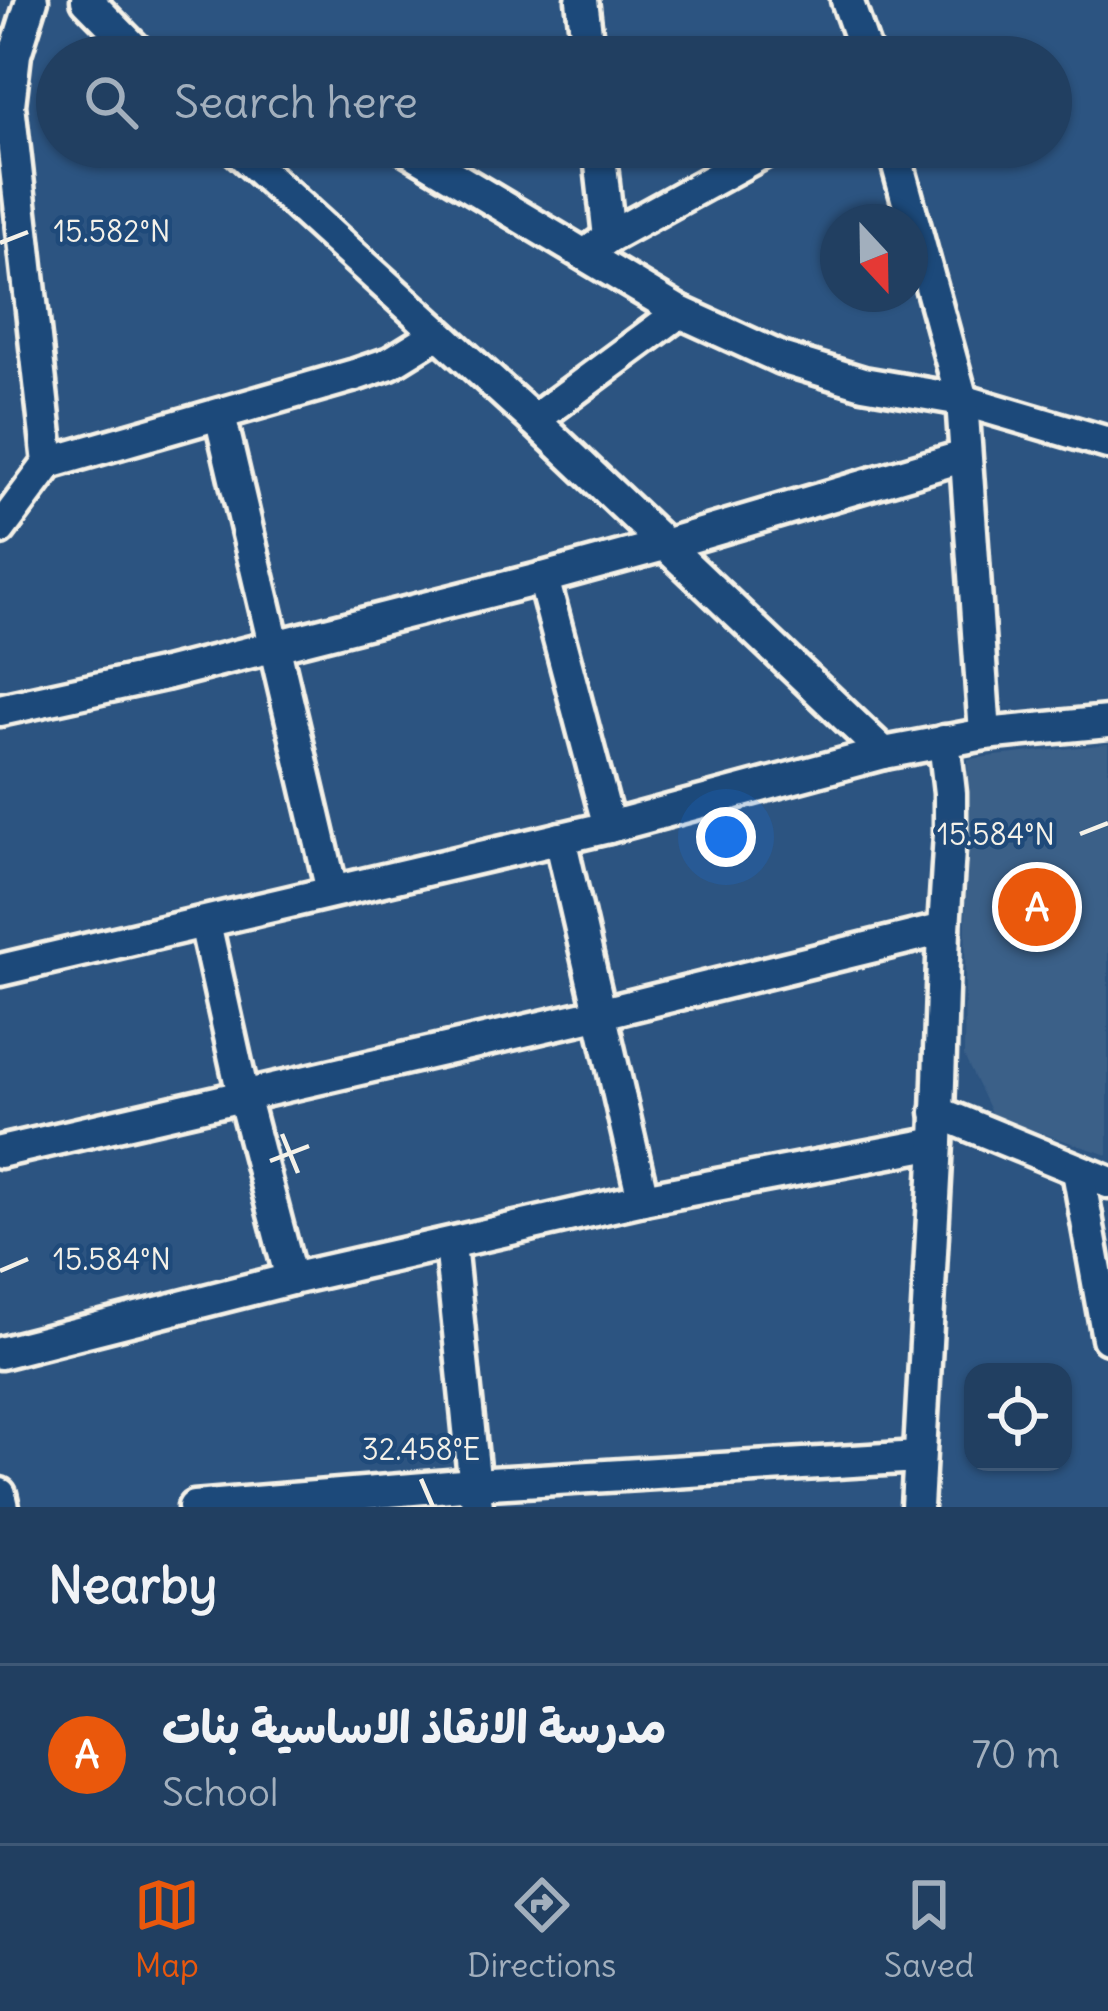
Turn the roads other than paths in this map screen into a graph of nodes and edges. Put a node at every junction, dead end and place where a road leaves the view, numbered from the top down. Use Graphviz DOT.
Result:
graph roads {
  1 [pos="32,0"];
  2 [pos="582,0"];
  3 [pos="847,0"];
  4 [pos="93,1"];
  5 [pos="124,36"];
  6 [pos="586,36"];
  7 [pos="860,36"];
  8 [pos="4,106"];
  9 [pos="257,168"];
  10 [pos="446,168"];
  11 [pos="599,168"];
  12 [pos="736,168"];
  13 [pos="899,168"];
  14 [pos="598,245"];
  15 [pos="680,312"];
  16 [pos="437,334"];
  17 [pos="962,400"];
  18 [pos="220,415"];
  19 [pos="534,420"];
  20 [pos="1108,443"];
  21 [pos="965,456"];
  22 [pos="49,463"];
  23 [pos="0,529"];
  24 [pos="664,545"];
  25 [pos="543,578"];
  26 [pos="275,646"];
  27 [pos="0,710"];
  28 [pos="1108,722"];
  29 [pos="985,734"];
  30 [pos="944,741"];
  31 [pos="884,753"];
  32 [pos="609,827"];
  33 [pos="560,838"];
  34 [pos="332,891"];
  35 [pos="205,923"];
  36 [pos="944,929"];
  37 [pos="0,970"];
  38 [pos="602,1012"];
  39 [pos="243,1095"];
  40 [pos="937,1127"];
  41 [pos="0,1152"];
  42 [pos="1078,1171"];
  43 [pos="1108,1183"];
  44 [pos="643,1199"];
  45 [pos="450,1244"];
  46 [pos="291,1279"];
  47 [pos="1108,1338"];
  48 [pos="0,1353"];
  49 [pos="919,1457"];
  50 [pos="0,1494"];
  51 [pos="475,1495"];
  52 [pos="3,1507"];
  53 [pos="194,1507"];
  54 [pos="917,1507"];
  1 -- 8 [label="street"];
  2 -- 6 [label="street"];
  3 -- 7 [label="street"];
  4 -- 5 [label="street"];
  8 -- 22 [label="street"];
  9 -- 16 [label="street"];
  10 -- 14 [label="street"];
  11 -- 14 [label="street"];
  12 -- 14 [label="street"];
  13 -- 17 [label="street"];
  14 -- 15 [label="street"];
  15 -- 17 [label="street"];
  15 -- 19 [label="street"];
  16 -- 18 [label="street"];
  16 -- 19 [label="street"];
  17 -- 20 [label="street"];
  17 -- 21 [label="street"];
  18 -- 22 [label="street"];
  18 -- 26 [label="street"];
  19 -- 24 [label="street"];
  21 -- 24 [label="street"];
  21 -- 29 [label="street"];
  22 -- 23 [label="street"];
  24 -- 25 [label="street"];
  24 -- 31 [label="street"];
  25 -- 26 [label="street"];
  25 -- 32 [label="street"];
  26 -- 27 [label="street"];
  26 -- 34 [label="street"];
  28 -- 29 [label="street"];
  29 -- 30 [label="street"];
  30 -- 31 [label="street"];
  30 -- 36 [label="street"];
  31 -- 32 [label="street"];
  32 -- 33 [label="street"];
  33 -- 34 [label="street"];
  33 -- 38 [label="street"];
  34 -- 35 [label="street"];
  35 -- 37 [label="street"];
  35 -- 39 [label="street"];
  36 -- 38 [label="street"];
  36 -- 40 [label="street"];
  38 -- 39 [label="street"];
  38 -- 44 [label="street"];
  39 -- 41 [label="street"];
  39 -- 46 [label="street"];
  40 -- 42 [label="street"];
  40 -- 44 [label="street"];
  40 -- 49 [label="street"];
  42 -- 43 [label="street"];
  42 -- 47 [label="street"];
  44 -- 45 [label="street"];
  45 -- 46 [label="street"];
  45 -- 51 [label="street"];
  46 -- 48 [label="street"];
  49 -- 51 [label="street"];
  49 -- 54 [label="street"];
  50 -- 52 [label="street"];
  51 -- 53 [label="street"];
}
